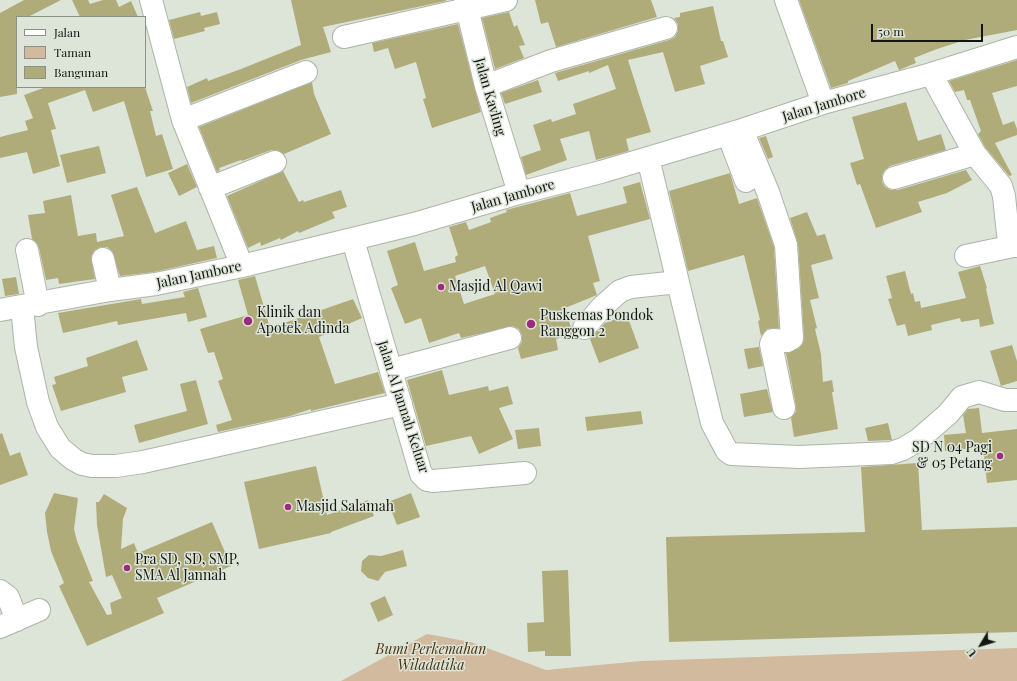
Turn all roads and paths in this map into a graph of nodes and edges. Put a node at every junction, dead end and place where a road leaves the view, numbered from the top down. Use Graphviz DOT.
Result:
graph roads {
  1 [pos="151,0"];
  2 [pos="506,0"];
  3 [pos="786,0"];
  4 [pos="466,5"];
  5 [pos="666,28"];
  6 [pos="344,37"];
  7 [pos="1017,47"];
  8 [pos="306,72"];
  9 [pos="931,74"];
  10 [pos="486,86"];
  11 [pos="823,103"];
  12 [pos="183,120"];
  13 [pos="735,132"];
  14 [pos="974,154"];
  15 [pos="648,158"];
  16 [pos="275,162"];
  17 [pos="894,178"];
  18 [pos="746,181"];
  19 [pos="210,188"];
  20 [pos="519,193"];
  21 [pos="353,240"];
  22 [pos="1015,246"];
  23 [pos="27,250"];
  24 [pos="966,256"];
  25 [pos="103,259"];
  26 [pos="242,266"];
  27 [pos="678,282"];
  28 [pos="110,290"];
  29 [pos="30,306"];
  30 [pos="0,310"];
  31 [pos="584,328"];
  32 [pos="510,338"];
  33 [pos="391,370"];
  34 [pos="1017,400"];
  35 [pos="401,404"];
  36 [pos="784,408"];
  37 [pos="525,473"];
  38 [pos="0,591"];
  39 [pos="38,610"];
  40 [pos="9,623"];
  1 -- 12 [label="street"];
  2 -- 4 [label="street"];
  3 -- 11 [label="street"];
  4 -- 6 [label="street"];
  4 -- 10 [label="street, Jalan Kavling"];
  5 -- 10 [label="street"];
  7 -- 9 [label="street, Jalan Jambore"];
  8 -- 12 [label="street"];
  9 -- 11 [label="street, Jalan Jambore"];
  9 -- 14 [label="street"];
  10 -- 20 [label="street, Jalan Kavling"];
  11 -- 13 [label="street, Jalan Jambore"];
  12 -- 19 [label="street"];
  13 -- 15 [label="street, Jalan Jambore"];
  13 -- 18 [label="street"];
  13 -- 36 [label="street"];
  14 -- 17 [label="street"];
  14 -- 22 [label="street"];
  15 -- 20 [label="street, Jalan Jambore"];
  15 -- 27 [label="street"];
  16 -- 19 [label="street"];
  19 -- 26 [label="street"];
  20 -- 21 [label="street, Jalan Jambore"];
  21 -- 26 [label="street, Jalan Jambore"];
  21 -- 33 [label="street, Jalan Al Jannah Keluar"];
  22 -- 24 [label="street"];
  23 -- 29 [label="street"];
  25 -- 28 [label="street"];
  26 -- 28 [label="street, Jalan Jambore"];
  27 -- 31 [label="street"];
  27 -- 34 [label="street"];
  28 -- 29 [label="street, Jalan Jambore"];
  29 -- 30 [label="street, Jalan Jambore"];
  29 -- 35 [label="street"];
  32 -- 33 [label="street"];
  33 -- 35 [label="street, Jalan Al Jannah Keluar"];
  35 -- 37 [label="street, Jalan Al Jannah Keluar"];
  38 -- 40 [label="street"];
  39 -- 40 [label="street"];
}
